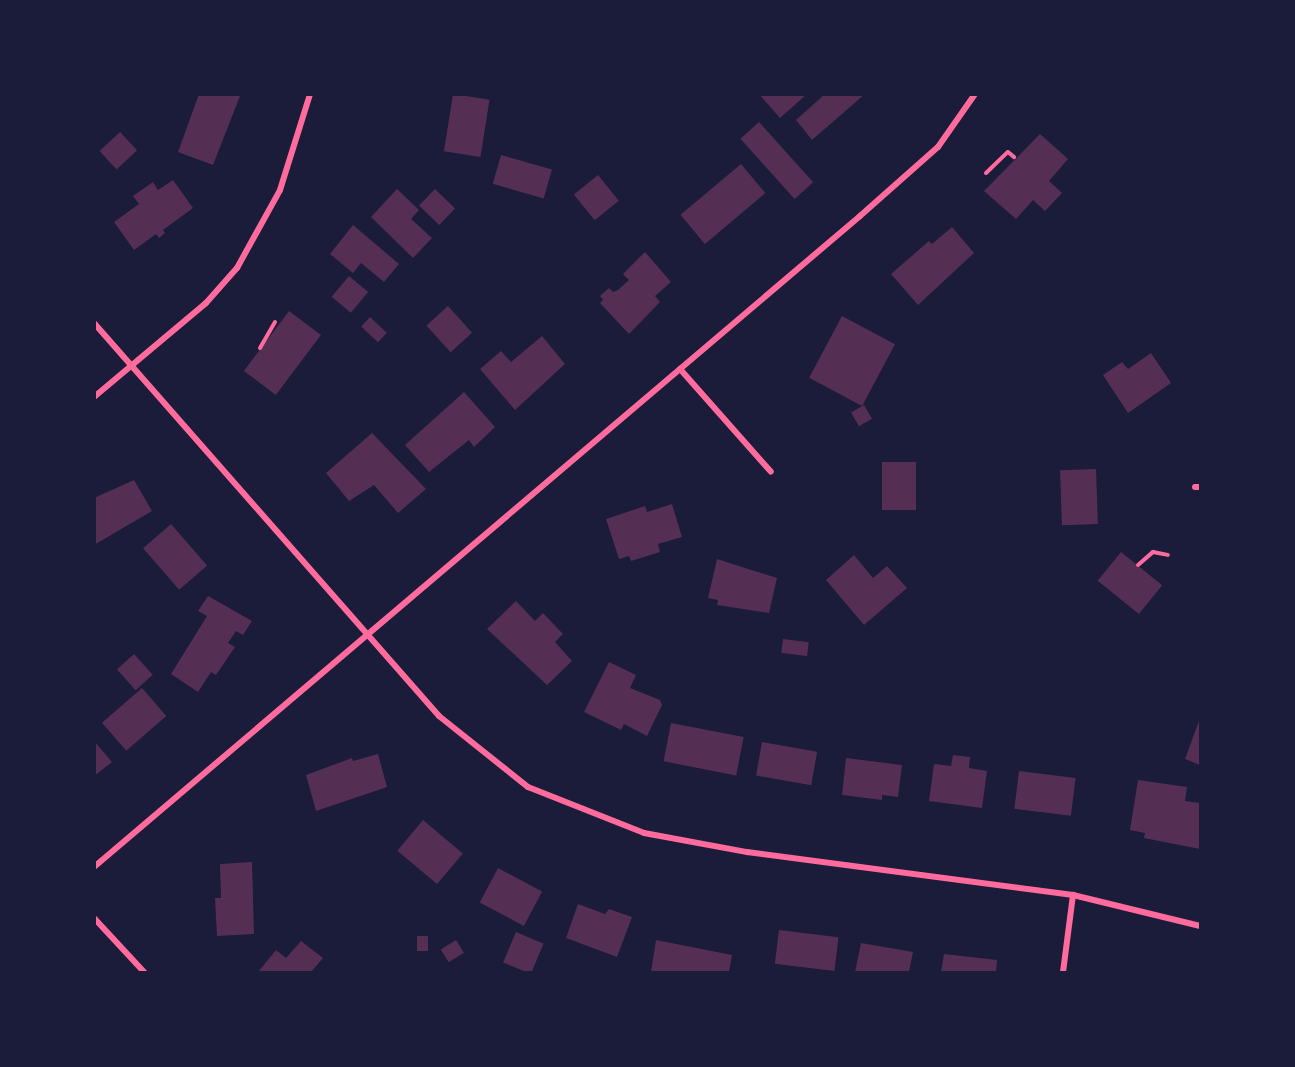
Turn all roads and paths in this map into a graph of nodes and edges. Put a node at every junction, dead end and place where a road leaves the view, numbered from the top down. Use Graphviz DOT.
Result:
graph roads {
  1 [pos="310,94"];
  2 [pos="975,94"];
  3 [pos="1014,157"];
  4 [pos="986,173"];
  5 [pos="275,322"];
  6 [pos="94,323"];
  7 [pos="260,348"];
  8 [pos="132,365"];
  9 [pos="680,369"];
  10 [pos="94,397"];
  11 [pos="771,472"];
  12 [pos="1168,555"];
  13 [pos="1138,565"];
  14 [pos="365,633"];
  15 [pos="94,867"];
  16 [pos="1073,895"];
  17 [pos="94,918"];
  18 [pos="1200,926"];
  19 [pos="144,972"];
  20 [pos="1063,972"];
  1 -- 8 [label="street"];
  2 -- 9 [label="street"];
  3 -- 4 [label="path"];
  5 -- 7 [label="path"];
  6 -- 8 [label="street"];
  8 -- 10 [label="street"];
  8 -- 14 [label="street"];
  9 -- 11 [label="street"];
  9 -- 14 [label="street"];
  12 -- 13 [label="path"];
  14 -- 15 [label="street"];
  14 -- 16 [label="street"];
  16 -- 18 [label="street"];
  16 -- 20 [label="street"];
  17 -- 19 [label="street"];
}
